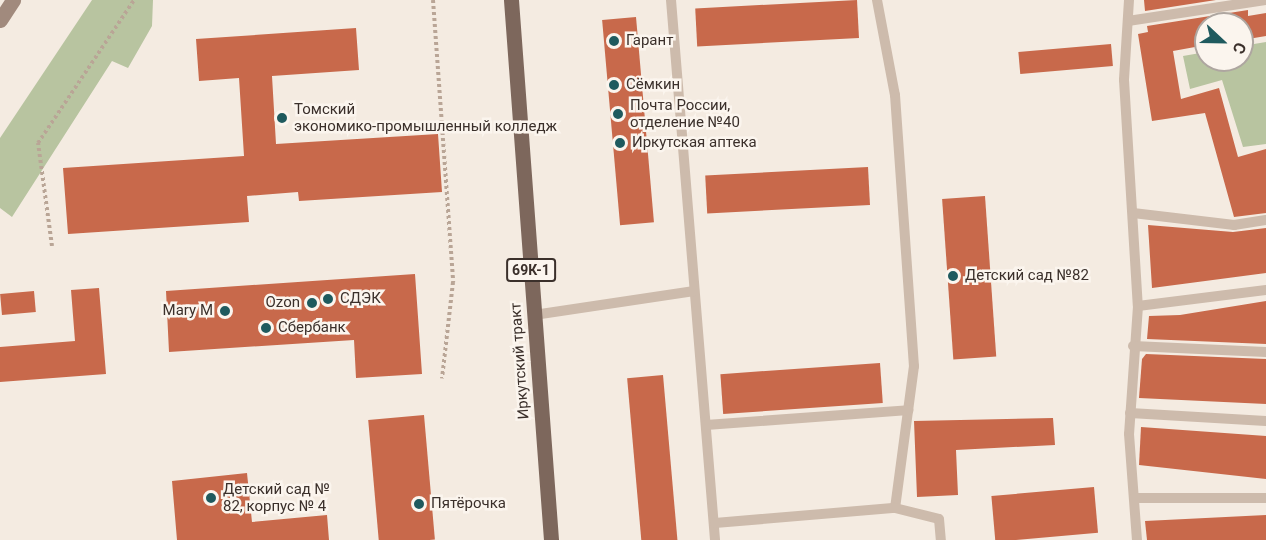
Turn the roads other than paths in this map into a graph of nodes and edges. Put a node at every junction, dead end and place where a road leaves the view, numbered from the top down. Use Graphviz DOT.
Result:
graph roads {
  1 [pos="13,0"];
  2 [pos="511,0"];
  3 [pos="671,0"];
  4 [pos="878,0"];
  5 [pos="1129,0"];
  6 [pos="1266,0"];
  7 [pos="0,20"];
  8 [pos="1128,21"];
  9 [pos="1132,213"];
  10 [pos="1266,220"];
  11 [pos="1266,290"];
  12 [pos="694,291"];
  13 [pos="1138,306"];
  14 [pos="534,315"];
  15 [pos="1133,346"];
  16 [pos="1266,352"];
  17 [pos="908,410"];
  18 [pos="1130,413"];
  19 [pos="1266,421"];
  20 [pos="706,425"];
  21 [pos="1135,498"];
  22 [pos="1266,498"];
  23 [pos="895,508"];
  24 [pos="715,523"];
  25 [pos="551,540"];
  26 [pos="715,540"];
  27 [pos="941,540"];
  28 [pos="1137,540"];
  1 -- 7 [label="main road"];
  2 -- 14 [label="main road, Иркутский тракт / 69К-1"];
  3 -- 12 [label="lane"];
  4 -- 17 [label="lane"];
  5 -- 8 [label="lane"];
  6 -- 8 [label="lane"];
  8 -- 9 [label="lane"];
  9 -- 10 [label="lane"];
  9 -- 13 [label="lane"];
  11 -- 13 [label="lane"];
  12 -- 14 [label="lane"];
  12 -- 20 [label="lane"];
  13 -- 15 [label="lane"];
  14 -- 25 [label="main road, Иркутский тракт / 69К-1"];
  15 -- 16 [label="lane"];
  15 -- 18 [label="lane"];
  17 -- 20 [label="lane"];
  17 -- 23 [label="lane"];
  18 -- 19 [label="lane"];
  18 -- 21 [label="lane"];
  20 -- 24 [label="lane"];
  21 -- 22 [label="lane"];
  21 -- 28 [label="lane"];
  23 -- 24 [label="lane"];
  23 -- 27 [label="lane"];
  24 -- 26 [label="lane"];
}
